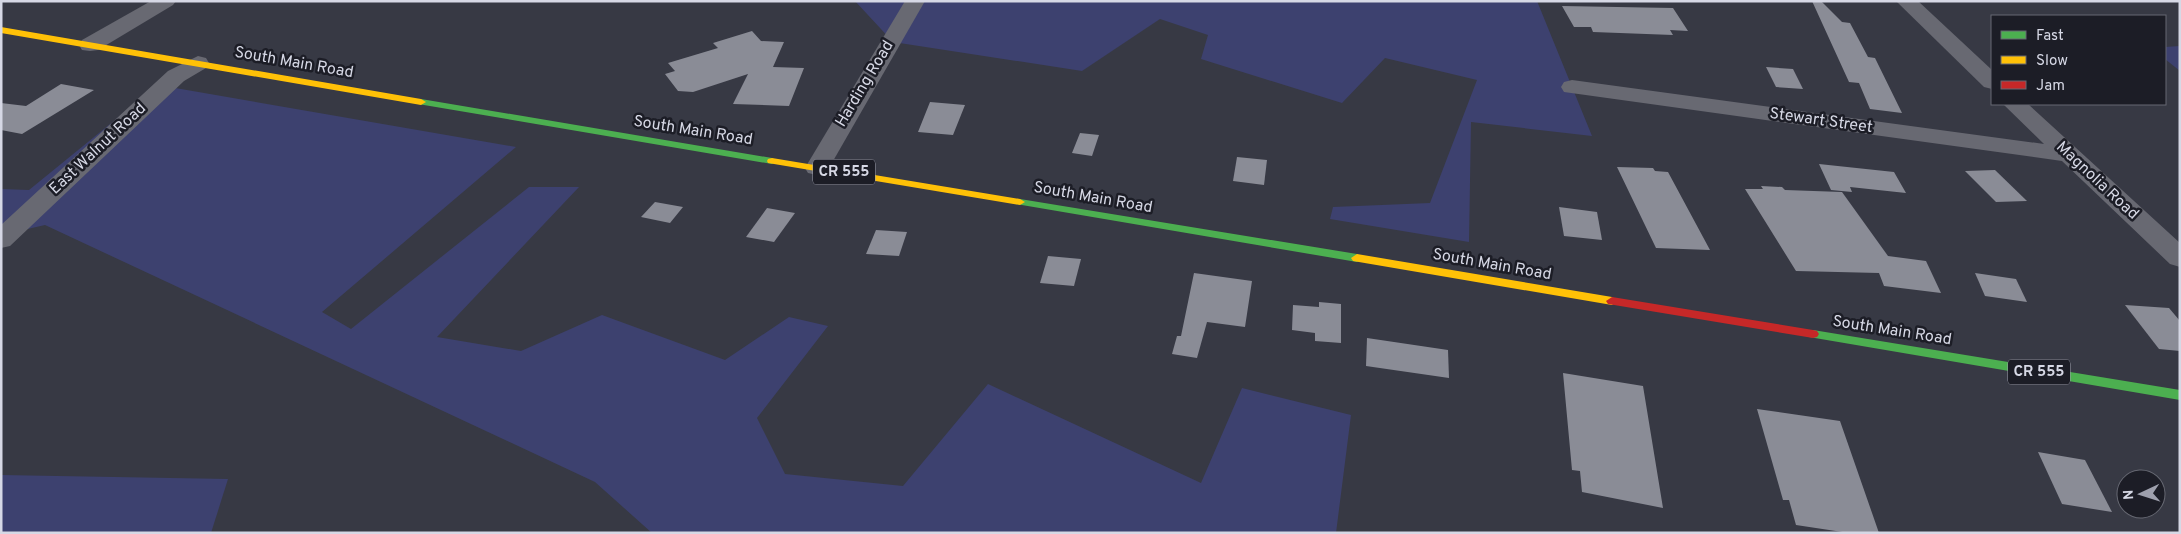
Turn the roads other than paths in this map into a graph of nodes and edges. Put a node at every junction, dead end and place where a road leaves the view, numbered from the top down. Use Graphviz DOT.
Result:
graph roads {
  1 [pos="166,1"];
  2 [pos="914,1"];
  3 [pos="1906,1"];
  4 [pos="1,30"];
  5 [pos="90,45"];
  6 [pos="198,64"];
  7 [pos="1991,81"];
  8 [pos="1572,87"];
  9 [pos="2016,105"];
  10 [pos="2069,155"];
  11 [pos="817,168"];
  12 [pos="1,240"];
  13 [pos="2180,258"];
  14 [pos="2180,396"];
  1 -- 5 [label="street"];
  2 -- 11 [label="street, Harding Road"];
  3 -- 7 [label="street"];
  4 -- 5 [label="main road, South Main Road / CR 555"];
  5 -- 6 [label="main road, South Main Road / CR 555"];
  6 -- 11 [label="main road, South Main Road / CR 555"];
  6 -- 12 [label="street, East Walnut Road"];
  8 -- 10 [label="street, Stewart Street"];
  9 -- 10 [label="street, Magnolia Road"];
  10 -- 13 [label="street, Magnolia Road"];
  11 -- 14 [label="main road, South Main Road / CR 555"];
}
